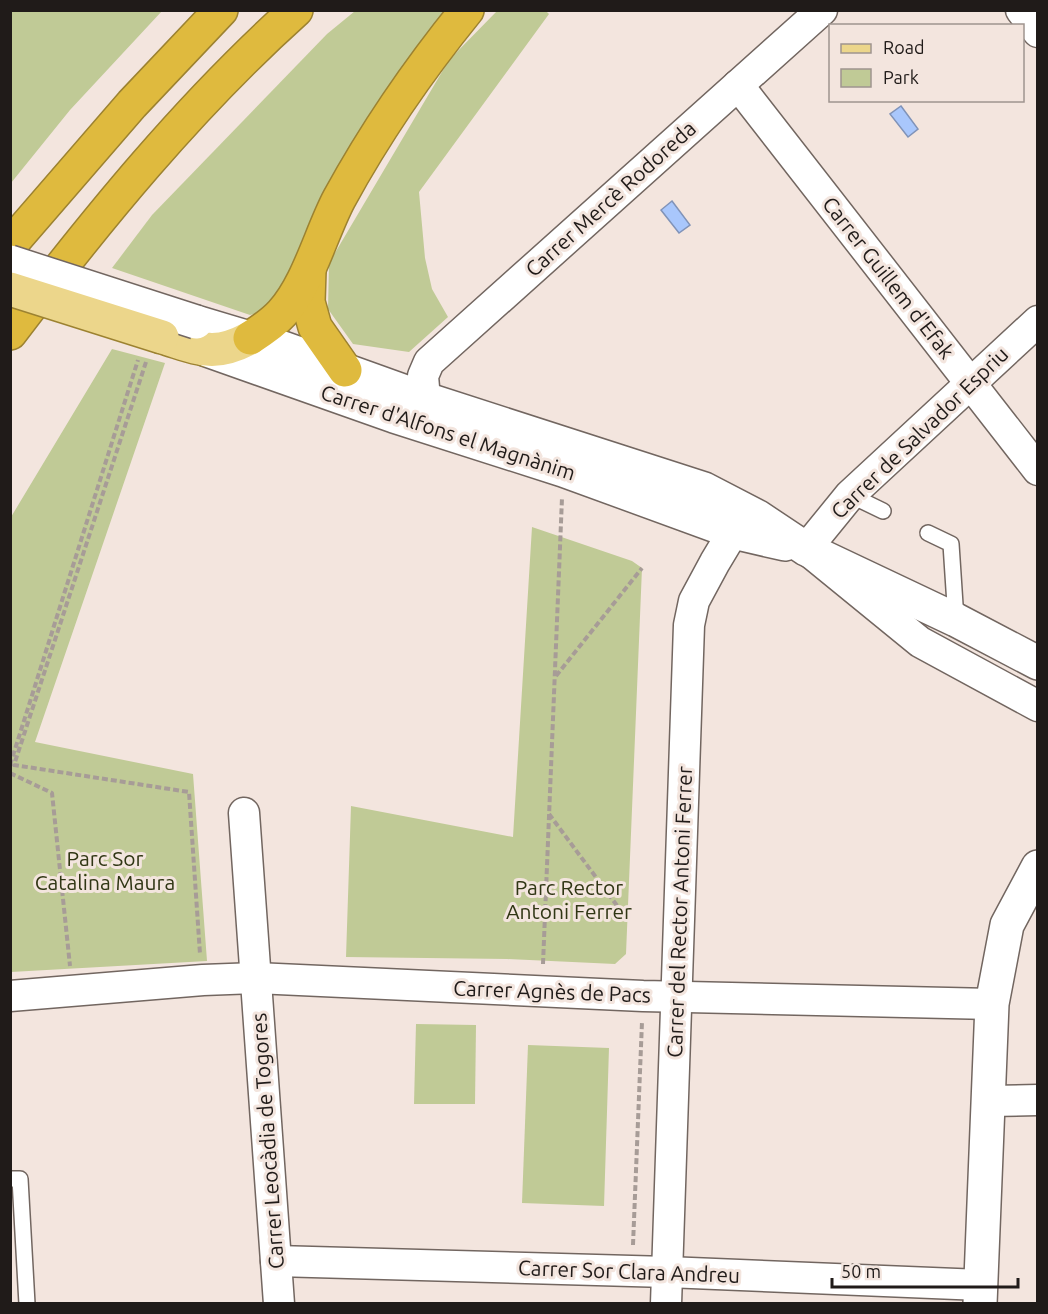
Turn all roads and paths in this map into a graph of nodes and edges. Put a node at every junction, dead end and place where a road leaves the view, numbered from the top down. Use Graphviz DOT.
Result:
graph roads {
  1 [pos="221,10"];
  2 [pos="296,10"];
  3 [pos="467,10"];
  4 [pos="822,10"];
  5 [pos="1021,10"];
  6 [pos="1038,32"];
  7 [pos="738,85"];
  8 [pos="10,246"];
  9 [pos="10,262"];
  10 [pos="309,268"];
  11 [pos="10,289"];
  12 [pos="1038,321"];
  13 [pos="10,333"];
  14 [pos="202,336"];
  15 [pos="250,338"];
  16 [pos="150,350"];
  17 [pos="345,370"];
  18 [pos="969,382"];
  19 [pos="426,399"];
  20 [pos="563,470"];
  21 [pos="1038,470"];
  22 [pos="850,495"];
  23 [pos="883,511"];
  24 [pos="746,524"];
  25 [pos="928,533"];
  26 [pos="806,549"];
  27 [pos="642,568"];
  28 [pos="956,620"];
  29 [pos="1038,663"];
  30 [pos="555,676"];
  31 [pos="1038,706"];
  32 [pos="10,765"];
  33 [pos="10,773"];
  34 [pos="244,813"];
  35 [pos="549,814"];
  36 [pos="1038,867"];
  37 [pos="627,919"];
  38 [pos="200,958"];
  39 [pos="256,978"];
  40 [pos="72,990"];
  41 [pos="542,992"];
  42 [pos="10,996"];
  43 [pos="643,996"];
  44 [pos="677,998"];
  45 [pos="992,1004"];
  46 [pos="1038,1100"];
  47 [pos="989,1101"];
  48 [pos="10,1179"];
  49 [pos="276,1261"];
  50 [pos="632,1272"];
  51 [pos="667,1272"];
  52 [pos="981,1294"];
  53 [pos="27,1304"];
  54 [pos="279,1304"];
  55 [pos="666,1304"];
  1 -- 8 [label="highway"];
  2 -- 13 [label="highway"];
  3 -- 10 [label="highway"];
  4 -- 7 [label="street, Carrer Mercè Rodoreda"];
  5 -- 6 [label="street"];
  7 -- 18 [label="street, Carrer Guillem d'Efak"];
  7 -- 19 [label="street, Carrer Mercè Rodoreda"];
  9 -- 14 [label="main road, bridge"];
  10 -- 15 [label="highway"];
  10 -- 17 [label="highway"];
  11 -- 16 [label="main road, Carrer d'Alfons el Magnànim, bridge"];
  12 -- 18 [label="street, Carrer de Salvador Espriu"];
  14 -- 15 [label="main road, Carrer d'Alfons el Magnànim"];
  14 -- 16 [label="main road, Carrer d'Alfons el Magnànim"];
  14 -- 20 [label="main road, Carrer d'Alfons el Magnànim"];
  15 -- 17 [label="main road, Carrer d'Alfons el Magnànim"];
  16 -- 32 [label="path"];
  16 -- 38 [label="path"];
  17 -- 19 [label="main road, Carrer d'Alfons el Magnànim"];
  18 -- 21 [label="street, Carrer Guillem d'Efak"];
  18 -- 22 [label="street, Carrer de Salvador Espriu"];
  19 -- 24 [label="main road, Carrer d'Alfons el Magnànim"];
  20 -- 24 [label="main road, Carrer d'Alfons el Magnànim"];
  20 -- 30 [label="path"];
  22 -- 23 [label="lane"];
  22 -- 26 [label="street, Carrer de Salvador Espriu"];
  24 -- 26 [label="main road, Carrer d'Alfons el Magnànim"];
  24 -- 44 [label="street, Carrer del Rector Antoni Ferrer"];
  25 -- 28 [label="lane"];
  26 -- 28 [label="main road, Carrer d'Alfons el Magnànim"];
  26 -- 31 [label="street, Carrer d'Alfons el Magnànim"];
  27 -- 30 [label="path"];
  28 -- 29 [label="main road, Carrer d'Alfons el Magnànim"];
  30 -- 35 [label="path"];
  33 -- 40 [label="path"];
  34 -- 39 [label="street, Carrer Leocàdia de Togores"];
  35 -- 37 [label="path"];
  35 -- 41 [label="path"];
  36 -- 45 [label="main road"];
  39 -- 40 [label="street, Carrer Agnès de Pacs"];
  39 -- 41 [label="street, Carrer Agnès de Pacs"];
  39 -- 49 [label="street, Carrer Leocàdia de Togores"];
  40 -- 42 [label="street, Carrer Agnès de Pacs"];
  41 -- 43 [label="street, Carrer Agnès de Pacs"];
  43 -- 44 [label="street, Carrer Agnès de Pacs"];
  43 -- 50 [label="path"];
  44 -- 45 [label="street, Carrer Agnès de Pacs"];
  44 -- 51 [label="street, Carrer del Rector Antoni Ferrer"];
  45 -- 47 [label="main road"];
  46 -- 47 [label="street"];
  47 -- 52 [label="main road"];
  48 -- 53 [label="lane"];
  49 -- 50 [label="street, Carrer Sor Clara Andreu"];
  49 -- 54 [label="street, Carrer Leocàdia de Togores"];
  50 -- 51 [label="street, Carrer Sor Clara Andreu"];
  51 -- 52 [label="street, Carrer Sor Clara Andreu"];
  51 -- 55 [label="street, Carrer del Rector Antoni Ferrer"];
}
